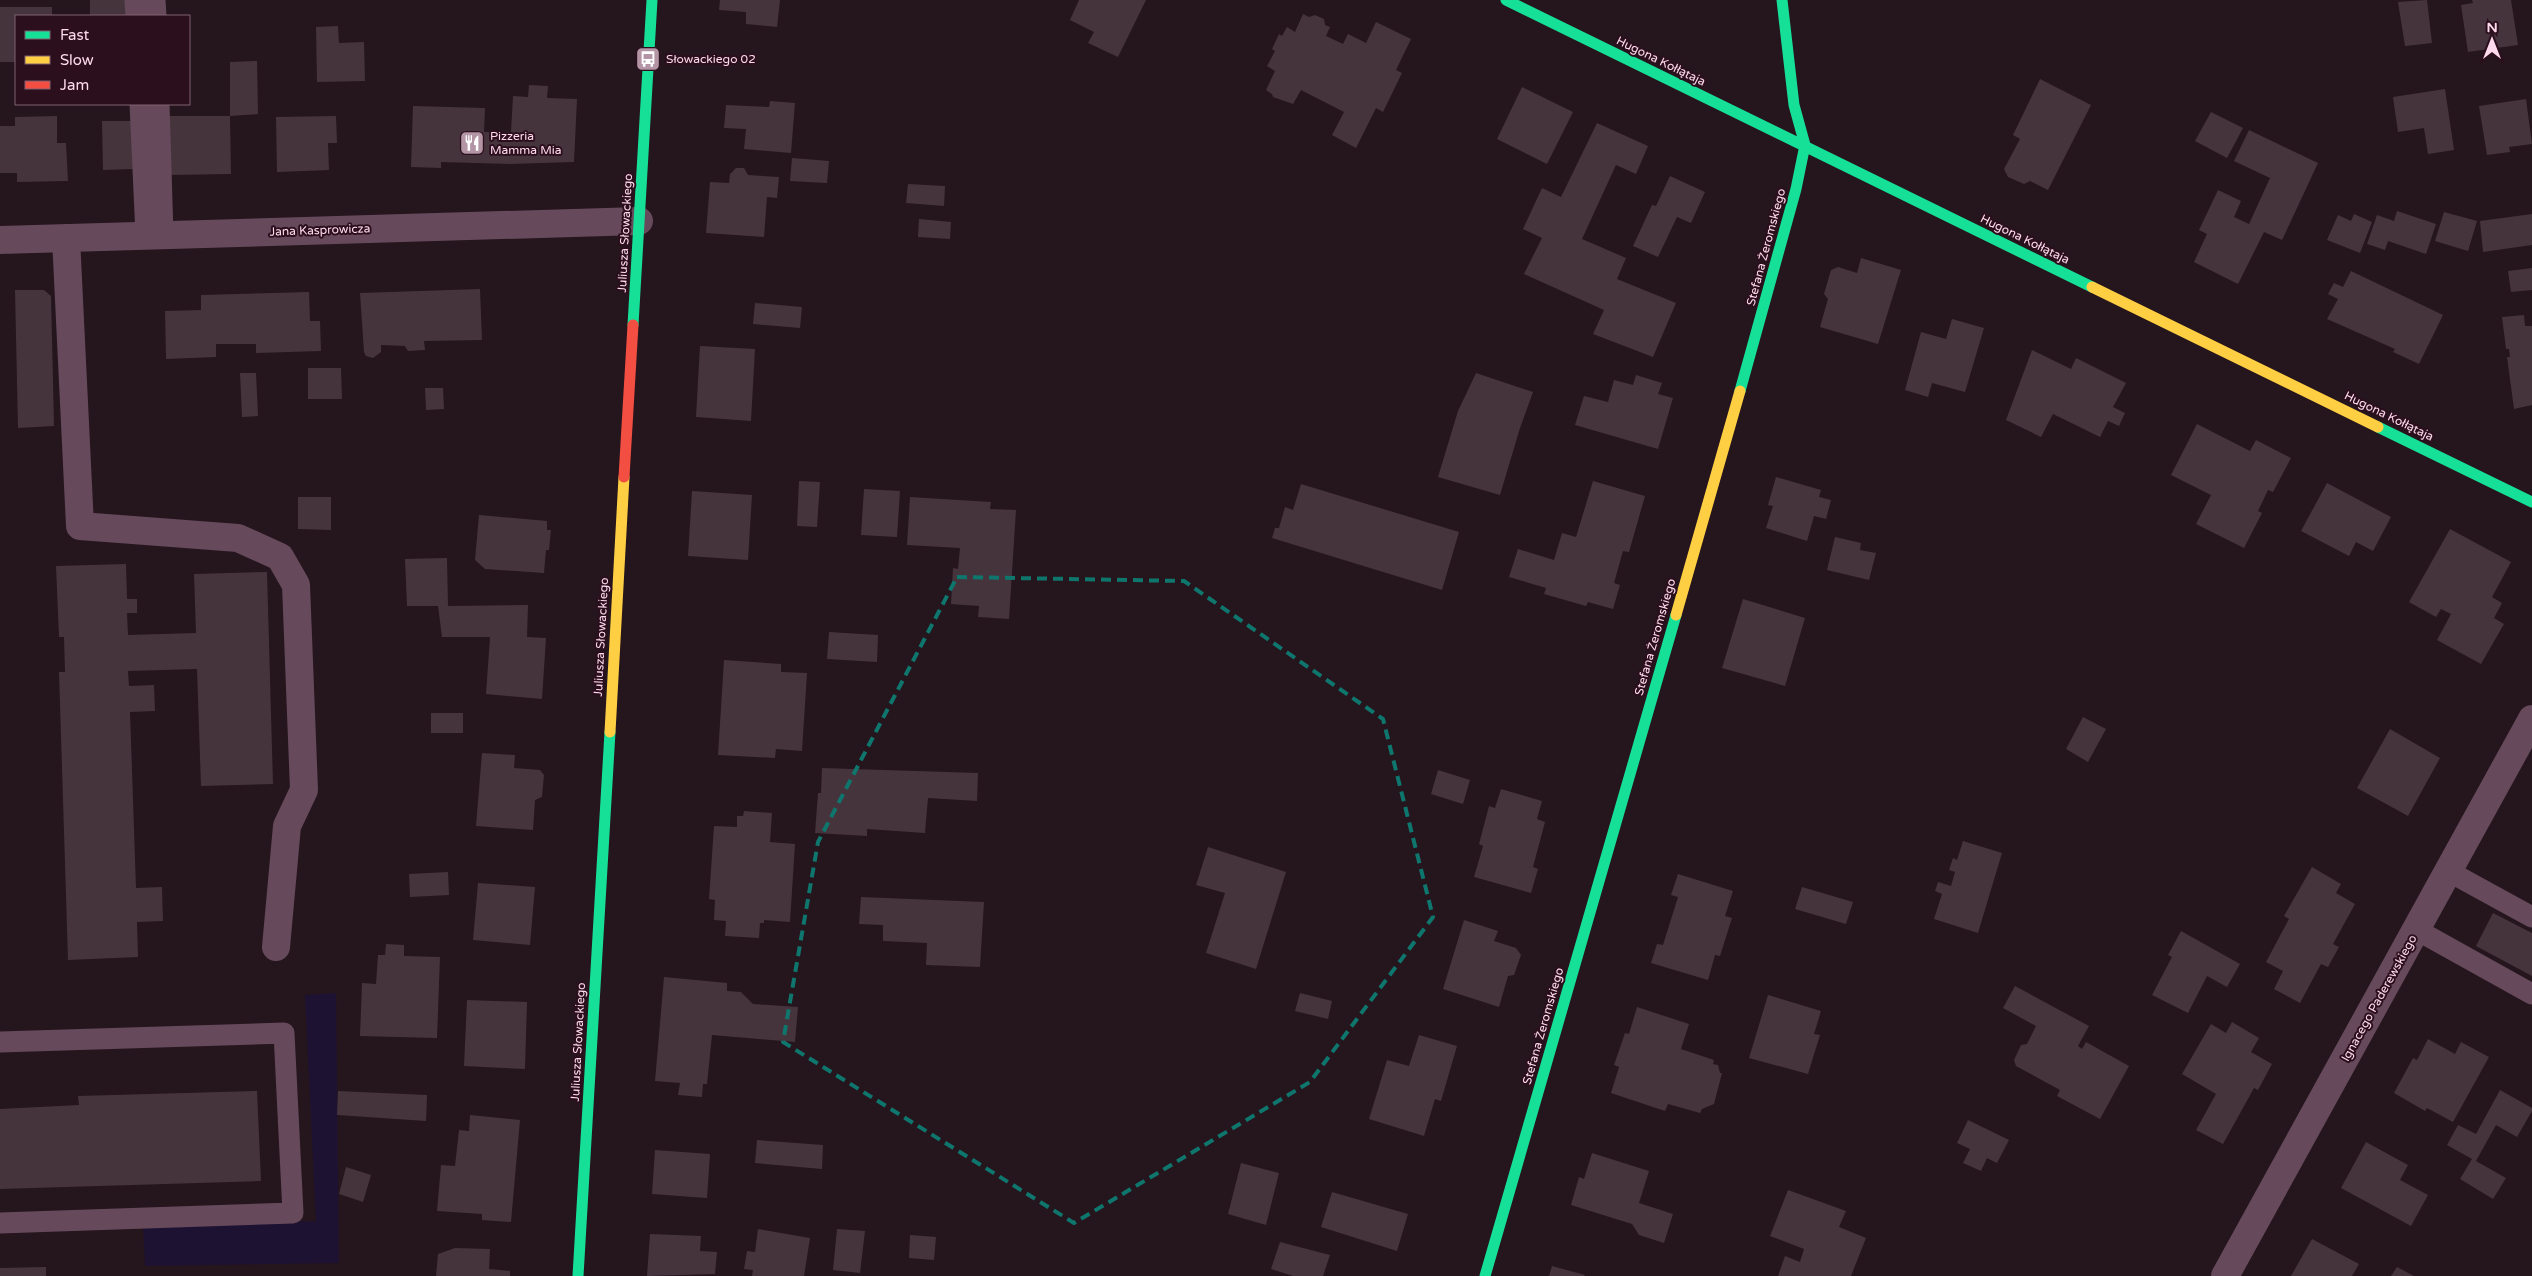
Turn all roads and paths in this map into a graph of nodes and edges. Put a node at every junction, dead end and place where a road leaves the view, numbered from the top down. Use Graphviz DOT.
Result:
graph roads {
  1 [pos="135,0"];
  2 [pos="156,0"];
  3 [pos="652,0"];
  4 [pos="1506,0"];
  5 [pos="1782,0"];
  6 [pos="136,15"];
  7 [pos="156,15"];
  8 [pos="140,105"];
  9 [pos="159,105"];
  10 [pos="1806,145"];
  11 [pos="639,221"];
  12 [pos="155,235"];
  13 [pos="66,238"];
  14 [pos="0,240"];
  15 [pos="2532,502"];
  16 [pos="2532,719"];
  17 [pos="2448,871"];
  18 [pos="2532,917"];
  19 [pos="2417,930"];
  20 [pos="276,947"];
  21 [pos="2532,994"];
  22 [pos="0,1042"];
  23 [pos="0,1223"];
  24 [pos="578,1276"];
  25 [pos="1486,1276"];
  26 [pos="2226,1276"];
  1 -- 6 [label="lane"];
  2 -- 7 [label="lane"];
  3 -- 11 [label="street, Juliusza Słowackiego"];
  4 -- 10 [label="street, Hugona Kołłątaja"];
  5 -- 10 [label="street, Stefana Żeromskiego"];
  8 -- 12 [label="lane"];
  9 -- 12 [label="lane"];
  10 -- 15 [label="street, Hugona Kołłątaja"];
  10 -- 25 [label="street, Stefana Żeromskiego"];
  11 -- 12 [label="street, Jana Kasprowicza"];
  11 -- 24 [label="street, Juliusza Słowackiego"];
  12 -- 13 [label="street, Jana Kasprowicza"];
  13 -- 14 [label="street, Jana Kasprowicza"];
  13 -- 20 [label="street"];
  16 -- 17 [label="street, Ignacego Paderewskiego"];
  17 -- 18 [label="lane"];
  17 -- 19 [label="street, Ignacego Paderewskiego"];
  19 -- 21 [label="lane"];
  19 -- 26 [label="street, Ignacego Paderewskiego"];
  22 -- 23 [label="lane"];
}
